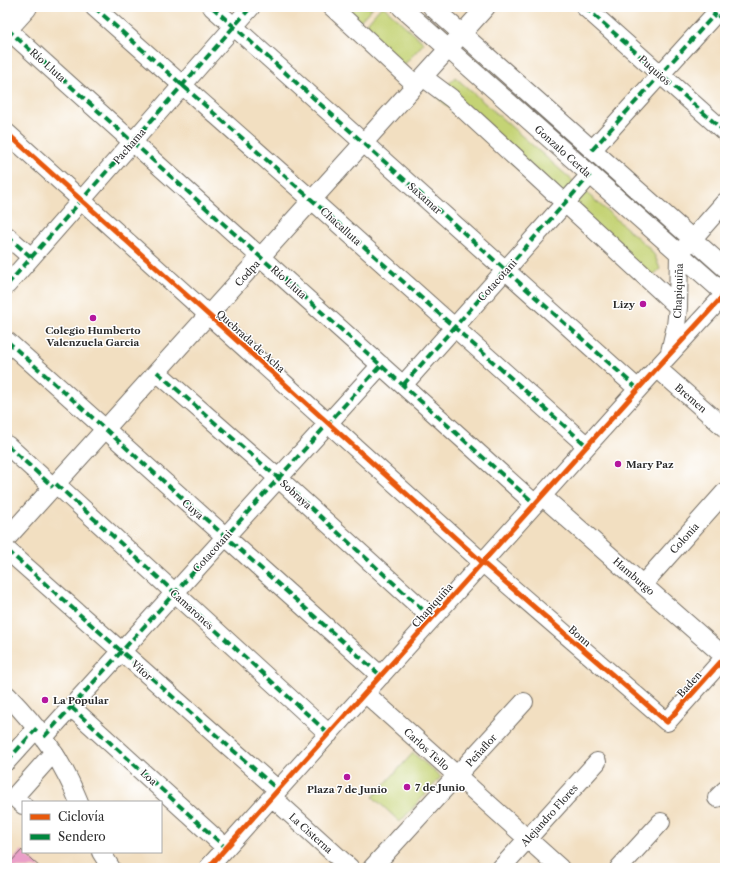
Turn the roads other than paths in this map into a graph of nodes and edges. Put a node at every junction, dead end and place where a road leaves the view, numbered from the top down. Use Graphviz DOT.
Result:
graph roads {
  1 [pos="26,7"];
  2 [pos="94,7"];
  3 [pos="212,7"];
  4 [pos="251,7"];
  5 [pos="332,7"];
  6 [pos="401,7"];
  7 [pos="432,7"];
  8 [pos="486,7"];
  9 [pos="585,7"];
  10 [pos="717,14"];
  11 [pos="234,26"];
  12 [pos="7,28"];
  13 [pos="462,34"];
  14 [pos="448,49"];
  15 [pos="661,75"];
  16 [pos="420,81"];
  17 [pos="183,85"];
  18 [pos="725,132"];
  19 [pos="7,133"];
  20 [pos="133,142"];
  21 [pos="364,143"];
  22 [pos="592,150"];
  23 [pos="590,175"];
  24 [pos="82,200"];
  25 [pos="312,200"];
  26 [pos="725,202"];
  27 [pos="565,203"];
  28 [pos="7,236"];
  29 [pos="692,239"];
  30 [pos="679,254"];
  31 [pos="31,257"];
  32 [pos="261,257"];
  33 [pos="725,268"];
  34 [pos="505,270"];
  35 [pos="7,285"];
  36 [pos="725,294"];
  37 [pos="678,307"];
  38 [pos="209,315"];
  39 [pos="454,327"];
  40 [pos="7,341"];
  41 [pos="669,354"];
  42 [pos="381,365"];
  43 [pos="656,368"];
  44 [pos="157,372"];
  45 [pos="403,385"];
  46 [pos="638,389"];
  47 [pos="328,423"];
  48 [pos="725,428"];
  49 [pos="105,430"];
  50 [pos="7,445"];
  51 [pos="586,446"];
  52 [pos="278,478"];
  53 [pos="54,486"];
  54 [pos="725,492"];
  55 [pos="538,500"];
  56 [pos="225,537"];
  57 [pos="7,538"];
  58 [pos="7,550"];
  59 [pos="482,562"];
  60 [pos="643,584"];
  61 [pos="174,593"];
  62 [pos="432,618"];
  63 [pos="121,652"];
  64 [pos="722,665"];
  65 [pos="381,676"];
  66 [pos="365,693"];
  67 [pos="7,695"];
  68 [pos="524,702"];
  69 [pos="71,707"];
  70 [pos="667,722"];
  71 [pos="41,732"];
  72 [pos="329,734"];
  73 [pos="54,752"];
  74 [pos="7,762"];
  75 [pos="597,762"];
  76 [pos="457,776"];
  77 [pos="275,794"];
  78 [pos="79,801"];
  79 [pos="22,804"];
  80 [pos="661,822"];
  81 [pos="528,839"];
  82 [pos="226,848"];
  83 [pos="102,853"];
  84 [pos="112,868"];
  85 [pos="208,868"];
  86 [pos="350,868"];
  87 [pos="372,868"];
  88 [pos="502,868"];
  89 [pos="560,868"];
  90 [pos="620,868"];
  1 -- 12 [label="main road"];
  2 -- 17 [label="street, Chacalluta"];
  3 -- 11 [label="street, Saxamar"];
  4 -- 11 [label="street, Pachama"];
  5 -- 16 [label="street"];
  6 -- 14 [label="street, Gonzalo Cerda"];
  7 -- 13 [label="street, Gonzalo Cerda"];
  8 -- 13 [label="street, Codpa"];
  9 -- 15 [label="street, Puquios"];
  10 -- 15 [label="street"];
  11 -- 17 [label="street, Pachama"];
  11 -- 21 [label="street, Saxamar"];
  12 -- 20 [label="street, Río Lluta"];
  13 -- 14 [label="street, Codpa"];
  13 -- 22 [label="street, Gonzalo Cerda"];
  14 -- 16 [label="street, Codpa"];
  14 -- 23 [label="street, Gonzalo Cerda"];
  15 -- 18 [label="street, Puquios"];
  15 -- 22 [label="street"];
  16 -- 21 [label="street, Codpa"];
  16 -- 27 [label="street"];
  17 -- 20 [label="street, Pachama"];
  17 -- 25 [label="street, Chacalluta"];
  19 -- 24 [label="street, Quebrada de Acha"];
  20 -- 24 [label="street, Pachama"];
  20 -- 32 [label="street, Río Lluta"];
  21 -- 25 [label="street, Codpa"];
  21 -- 34 [label="street, Saxamar"];
  22 -- 29 [label="street, Gonzalo Cerda"];
  23 -- 27 [label="street, Cotacotani"];
  23 -- 30 [label="street, Gonzalo Cerda"];
  24 -- 31 [label="street, Pachama"];
  24 -- 38 [label="street, Quebrada de Acha"];
  25 -- 32 [label="street, Codpa"];
  25 -- 39 [label="street, Chacalluta"];
  26 -- 29 [label="street, Chapiquiña"];
  27 -- 34 [label="street, Cotacotani"];
  27 -- 37 [label="street"];
  28 -- 31 [label="street"];
  29 -- 30 [label="street, Chapiquiña"];
  29 -- 33 [label="street, Gonzalo Cerda"];
  30 -- 36 [label="street, Gonzalo Cerda"];
  30 -- 37 [label="street, Chapiquiña"];
  31 -- 35 [label="street, Pachama"];
  32 -- 38 [label="street, Codpa"];
  32 -- 42 [label="street, Río Lluta"];
  34 -- 39 [label="street, Cotacotani"];
  34 -- 46 [label="street, Saxamar"];
  36 -- 41 [label="street"];
  37 -- 41 [label="street, Chapiquiña"];
  38 -- 44 [label="street, Codpa"];
  38 -- 47 [label="street, Quebrada de Acha"];
  39 -- 45 [label="street, Cotacotani"];
  39 -- 51 [label="street, Chacalluta"];
  40 -- 49 [label="street, Cuya"];
  41 -- 43 [label="street, Chapiquiña"];
  42 -- 45 [label="street, Río Lluta"];
  42 -- 47 [label="street, Cotacotani"];
  43 -- 46 [label="street, Chapiquiña"];
  43 -- 48 [label="street, Bremen"];
  44 -- 49 [label="street, Codpa"];
  44 -- 52 [label="street, Sobraya"];
  45 -- 55 [label="street, Río Lluta"];
  46 -- 51 [label="street, Chapiquiña"];
  47 -- 52 [label="street, Cotacotani"];
  47 -- 59 [label="street, Quebrada de Acha"];
  49 -- 53 [label="street, Codpa"];
  49 -- 56 [label="street, Cuya"];
  50 -- 53 [label="street, Camarones"];
  51 -- 55 [label="street, Chapiquiña"];
  52 -- 56 [label="street, Cotacotani"];
  52 -- 62 [label="street, Sobraya"];
  53 -- 57 [label="street, Codpa"];
  53 -- 61 [label="street, Camarones"];
  54 -- 60 [label="street, Colonia"];
  55 -- 59 [label="street, Chapiquiña"];
  55 -- 60 [label="street, Hamburgo"];
  56 -- 61 [label="street, Cotacotani"];
  56 -- 65 [label="street, Cuya"];
  58 -- 63 [label="street, Vítor"];
  59 -- 62 [label="street, Chapiquiña"];
  59 -- 70 [label="street, Bonn"];
  60 -- 64 [label="street, Hamburgo"];
  61 -- 63 [label="street, Cotacotani"];
  61 -- 72 [label="street, Camarones"];
  62 -- 65 [label="street, Chapiquiña"];
  63 -- 69 [label="street, Cotacotani"];
  63 -- 77 [label="street, Vítor"];
  64 -- 70 [label="street, Baden"];
  65 -- 66 [label="street, Chapiquiña"];
  66 -- 72 [label="street, Chapiquiña"];
  66 -- 76 [label="street, Carlos Tello"];
  67 -- 71 [label="street"];
  68 -- 76 [label="street, Peñaflor"];
  69 -- 71 [label="street, Cotacotani"];
  69 -- 82 [label="street, Loa"];
  71 -- 73 [label="street"];
  71 -- 74 [label="street, Cotacotani"];
  72 -- 77 [label="street, Chapiquiña"];
  73 -- 78 [label="street"];
  73 -- 79 [label="street"];
  75 -- 81 [label="street, Alejandro Flores"];
  76 -- 81 [label="street, Carlos Tello"];
  76 -- 87 [label="street, Peñaflor"];
  77 -- 82 [label="street, Chapiquiña"];
  77 -- 86 [label="street, La Cisterna"];
  80 -- 90 [label="street"];
  81 -- 88 [label="street, Alejandro Flores"];
  81 -- 89 [label="street, Carlos Tello"];
  82 -- 85 [label="street, Chapiquiña"];
  83 -- 84 [label="street"];
}
